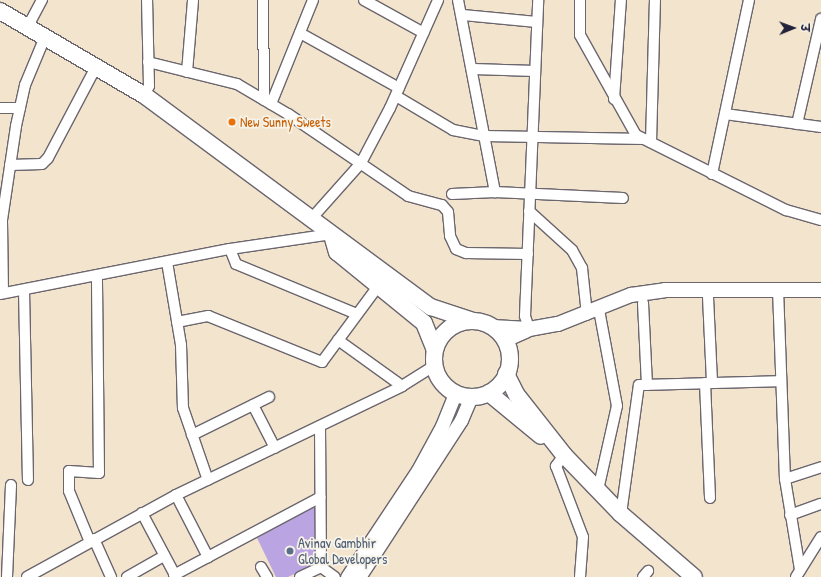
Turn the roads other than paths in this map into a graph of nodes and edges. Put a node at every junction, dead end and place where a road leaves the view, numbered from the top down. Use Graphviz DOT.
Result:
graph roads {
  1 [pos="42,0"];
  2 [pos="147,0"];
  3 [pos="193,0"];
  4 [pos="263,0"];
  5 [pos="313,0"];
  6 [pos="438,0"];
  7 [pos="458,0"];
  8 [pos="538,0"];
  9 [pos="580,0"];
  10 [pos="621,0"];
  11 [pos="655,0"];
  12 [pos="749,0"];
  13 [pos="369,1"];
  14 [pos="0,11"];
  15 [pos="463,15"];
  16 [pos="821,19"];
  17 [pos="537,22"];
  18 [pos="27,28"];
  19 [pos="300,33"];
  20 [pos="424,33"];
  21 [pos="45,37"];
  22 [pos="148,62"];
  23 [pos="96,67"];
  24 [pos="473,69"];
  25 [pos="535,71"];
  26 [pos="187,72"];
  27 [pos="397,92"];
  28 [pos="144,95"];
  29 [pos="614,99"];
  30 [pos="267,102"];
  31 [pos="0,108"];
  32 [pos="20,108"];
  33 [pos="725,114"];
  34 [pos="797,124"];
  35 [pos="821,127"];
  36 [pos="485,136"];
  37 [pos="532,138"];
  38 [pos="648,141"];
  39 [pos="360,163"];
  40 [pos="10,165"];
  41 [pos="712,174"];
  42 [pos="495,192"];
  43 [pos="452,194"];
  44 [pos="530,196"];
  45 [pos="623,198"];
  46 [pos="529,211"];
  47 [pos="312,218"];
  48 [pos="821,220"];
  49 [pos="332,234"];
  50 [pos="230,249"];
  51 [pos="528,254"];
  52 [pos="167,262"];
  53 [pos="97,275"];
  54 [pos="379,285"];
  55 [pos="24,290"];
  56 [pos="821,290"];
  57 [pos="778,293"];
  58 [pos="1,294"];
  59 [pos="708,297"];
  60 [pos="821,298"];
  61 [pos="643,303"];
  62 [pos="613,305"];
  63 [pos="593,312"];
  64 [pos="357,314"];
  65 [pos="473,321"];
  66 [pos="177,322"];
  67 [pos="492,327"];
  68 [pos="529,329"];
  69 [pos="338,340"];
  70 [pos="504,340"];
  71 [pos="435,350"];
  72 [pos="434,366"];
  73 [pos="506,374"];
  74 [pos="781,381"];
  75 [pos="709,383"];
  76 [pos="647,385"];
  77 [pos="402,386"];
  78 [pos="455,393"];
  79 [pos="489,393"];
  80 [pos="269,397"];
  81 [pos="471,397"];
  82 [pos="253,405"];
  83 [pos="320,426"];
  84 [pos="192,435"];
  85 [pos="275,448"];
  86 [pos="564,455"];
  87 [pos="821,467"];
  88 [pos="785,479"];
  89 [pos="28,480"];
  90 [pos="208,480"];
  91 [pos="11,485"];
  92 [pos="598,490"];
  93 [pos="176,495"];
  94 [pos="321,497"];
  95 [pos="710,498"];
  96 [pos="821,504"];
  97 [pos="142,514"];
  98 [pos="621,514"];
  99 [pos="790,515"];
  100 [pos="5,525"];
  101 [pos="820,538"];
  102 [pos="92,541"];
  103 [pos="164,556"];
  104 [pos="208,557"];
  105 [pos="261,567"];
  106 [pos="321,567"];
  107 [pos="798,574"];
  108 [pos="175,576"];
  109 [pos="7,577"];
  110 [pos="27,577"];
  111 [pos="111,577"];
  112 [pos="127,577"];
  113 [pos="267,577"];
  114 [pos="300,577"];
  115 [pos="335,577"];
  116 [pos="347,577"];
  117 [pos="359,577"];
  118 [pos="580,577"];
  119 [pos="677,577"];
  120 [pos="694,577"];
  1 -- 18 [label="street"];
  2 -- 22 [label="street"];
  3 -- 26 [label="street"];
  4 -- 30 [label="street"];
  5 -- 19 [label="street"];
  6 -- 20 [label="street"];
  7 -- 15 [label="street"];
  8 -- 17 [label="street"];
  9 -- 29 [label="street"];
  10 -- 29 [label="street"];
  11 -- 38 [label="street"];
  12 -- 33 [label="street"];
  13 -- 20 [label="street"];
  14 -- 18 [label="main road"];
  15 -- 17 [label="street"];
  15 -- 24 [label="street"];
  16 -- 34 [label="street"];
  17 -- 25 [label="street"];
  18 -- 21 [label="main road"];
  19 -- 27 [label="street"];
  19 -- 30 [label="street"];
  20 -- 27 [label="street"];
  21 -- 23 [label="main road"];
  21 -- 32 [label="street"];
  22 -- 26 [label="street"];
  22 -- 28 [label="street"];
  23 -- 28 [label="main road"];
  23 -- 40 [label="street"];
  24 -- 25 [label="street"];
  24 -- 36 [label="street"];
  25 -- 37 [label="street"];
  26 -- 30 [label="street"];
  27 -- 36 [label="street"];
  27 -- 39 [label="street"];
  28 -- 47 [label="main road"];
  29 -- 38 [label="street"];
  30 -- 39 [label="street"];
  31 -- 32 [label="street"];
  32 -- 40 [label="street"];
  33 -- 34 [label="street"];
  33 -- 41 [label="street"];
  34 -- 35 [label="street"];
  36 -- 37 [label="street"];
  36 -- 42 [label="street"];
  37 -- 38 [label="street"];
  37 -- 44 [label="street"];
  38 -- 41 [label="street"];
  39 -- 47 [label="street"];
  39 -- 51 [label="street"];
  40 -- 58 [label="street"];
  41 -- 48 [label="street"];
  42 -- 43 [label="street"];
  42 -- 44 [label="street"];
  44 -- 45 [label="street"];
  44 -- 46 [label="street"];
  46 -- 51 [label="street"];
  46 -- 63 [label="street"];
  47 -- 49 [label="main road"];
  49 -- 50 [label="street"];
  49 -- 54 [label="main road"];
  49 -- 65 [label="main road"];
  50 -- 52 [label="street"];
  50 -- 64 [label="street"];
  51 -- 68 [label="street"];
  52 -- 53 [label="street"];
  52 -- 66 [label="street"];
  53 -- 55 [label="street"];
  53 -- 102 [label="street"];
  54 -- 64 [label="street"];
  54 -- 71 [label="main road"];
  55 -- 58 [label="street"];
  55 -- 89 [label="street"];
  56 -- 57 [label="main road"];
  57 -- 59 [label="main road"];
  57 -- 60 [label="main road"];
  57 -- 62 [label="main road"];
  57 -- 74 [label="street"];
  59 -- 61 [label="main road"];
  59 -- 75 [label="street"];
  61 -- 62 [label="main road"];
  61 -- 76 [label="street"];
  62 -- 63 [label="main road"];
  63 -- 68 [label="main road"];
  63 -- 92 [label="street"];
  64 -- 69 [label="street"];
  65 -- 67 [label="main road"];
  65 -- 71 [label="main road"];
  66 -- 69 [label="street"];
  66 -- 84 [label="street"];
  67 -- 68 [label="main road"];
  67 -- 70 [label="main road"];
  68 -- 70 [label="main road"];
  69 -- 77 [label="street"];
  70 -- 73 [label="main road"];
  71 -- 72 [label="main road"];
  72 -- 77 [label="street"];
  72 -- 78 [label="main road"];
  73 -- 79 [label="main road"];
  73 -- 86 [label="main road"];
  74 -- 75 [label="street"];
  74 -- 88 [label="street"];
  75 -- 76 [label="street"];
  75 -- 95 [label="street"];
  76 -- 98 [label="street"];
  77 -- 83 [label="street"];
  78 -- 81 [label="main road"];
  78 -- 116 [label="street"];
  79 -- 81 [label="main road"];
  79 -- 86 [label="main road"];
  80 -- 82 [label="street"];
  81 -- 117 [label="street"];
  82 -- 84 [label="street"];
  82 -- 85 [label="street"];
  83 -- 85 [label="street"];
  83 -- 94 [label="street"];
  84 -- 90 [label="street"];
  85 -- 90 [label="street"];
  86 -- 92 [label="main road"];
  86 -- 118 [label="street"];
  87 -- 88 [label="street"];
  88 -- 99 [label="street"];
  90 -- 93 [label="street"];
  91 -- 100 [label="street"];
  92 -- 98 [label="main road"];
  93 -- 97 [label="street"];
  93 -- 104 [label="street"];
  94 -- 104 [label="street"];
  94 -- 106 [label="street"];
  96 -- 99 [label="street"];
  97 -- 102 [label="street"];
  97 -- 103 [label="street"];
  98 -- 119 [label="main road"];
  98 -- 120 [label="main road"];
  99 -- 107 [label="street"];
  100 -- 109 [label="street"];
  101 -- 107 [label="street"];
  102 -- 110 [label="street"];
  102 -- 111 [label="street"];
  103 -- 108 [label="street"];
  103 -- 112 [label="street"];
  104 -- 108 [label="street"];
  105 -- 113 [label="street"];
  106 -- 114 [label="street"];
  106 -- 115 [label="street"];
}
